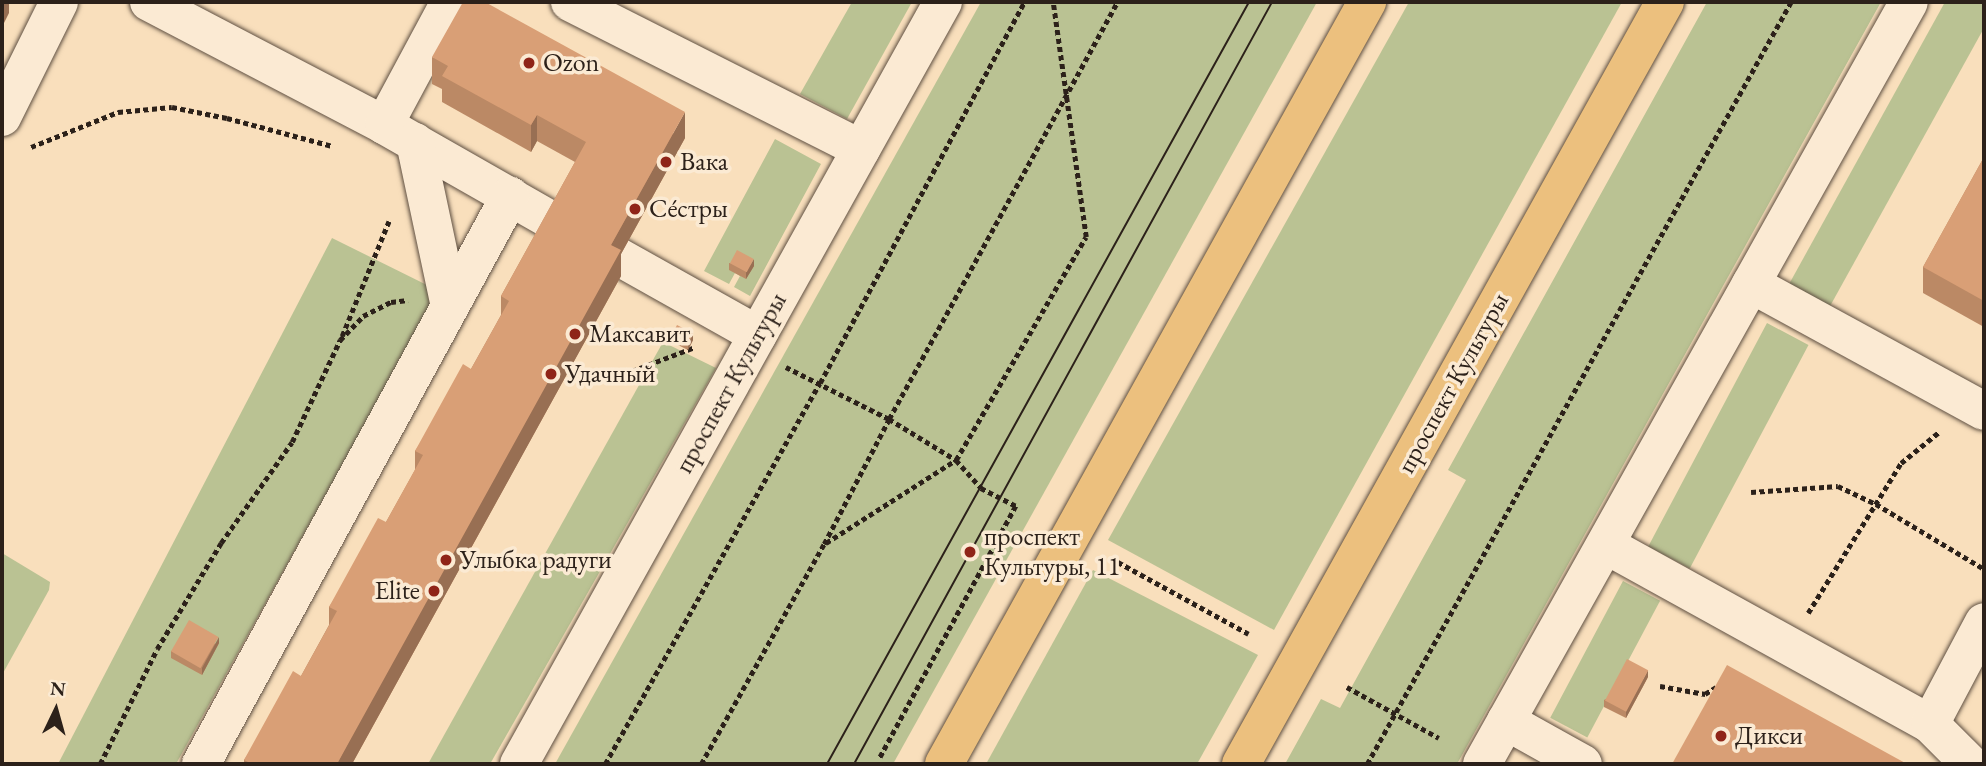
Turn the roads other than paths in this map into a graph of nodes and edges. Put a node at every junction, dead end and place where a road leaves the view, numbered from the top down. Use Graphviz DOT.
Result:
graph roads {
  1 [pos="59,2"];
  2 [pos="149,2"];
  3 [pos="450,2"];
  4 [pos="570,2"];
  5 [pos="943,2"];
  6 [pos="1367,2"];
  7 [pos="1665,2"];
  8 [pos="1909,2"];
  9 [pos="2,117"];
  10 [pos="399,134"];
  11 [pos="861,149"];
  12 [pos="510,196"];
  13 [pos="556,223"];
  14 [pos="619,257"];
  15 [pos="1751,284"];
  16 [pos="450,306"];
  17 [pos="768,349"];
  18 [pos="1978,408"];
  19 [pos="1606,545"];
  20 [pos="1984,622"];
  21 [pos="1506,721"];
  22 [pos="1930,724"];
  23 [pos="201,764"];
  24 [pos="519,764"];
  25 [pos="944,764"];
  26 [pos="1241,764"];
  27 [pos="1482,764"];
  28 [pos="1583,764"];
  29 [pos="1970,764"];
  1 -- 9 [label="street"];
  2 -- 10 [label="street"];
  3 -- 10 [label="street"];
  4 -- 11 [label="street"];
  5 -- 11 [label="street, проспект Культуры"];
  6 -- 25 [label="main road"];
  7 -- 26 [label="main road, проспект Культуры"];
  8 -- 15 [label="street"];
  10 -- 12 [label="street"];
  10 -- 16 [label="street"];
  11 -- 17 [label="street, проспект Культуры"];
  12 -- 13 [label="street"];
  12 -- 16 [label="street"];
  14 -- 17 [label="street"];
  15 -- 18 [label="street"];
  15 -- 19 [label="street"];
  16 -- 23 [label="street"];
  17 -- 24 [label="street, проспект Культуры"];
  19 -- 21 [label="street"];
  19 -- 22 [label="street"];
  20 -- 22 [label="street"];
  21 -- 27 [label="street"];
  21 -- 28 [label="street"];
  22 -- 29 [label="street"];
}
